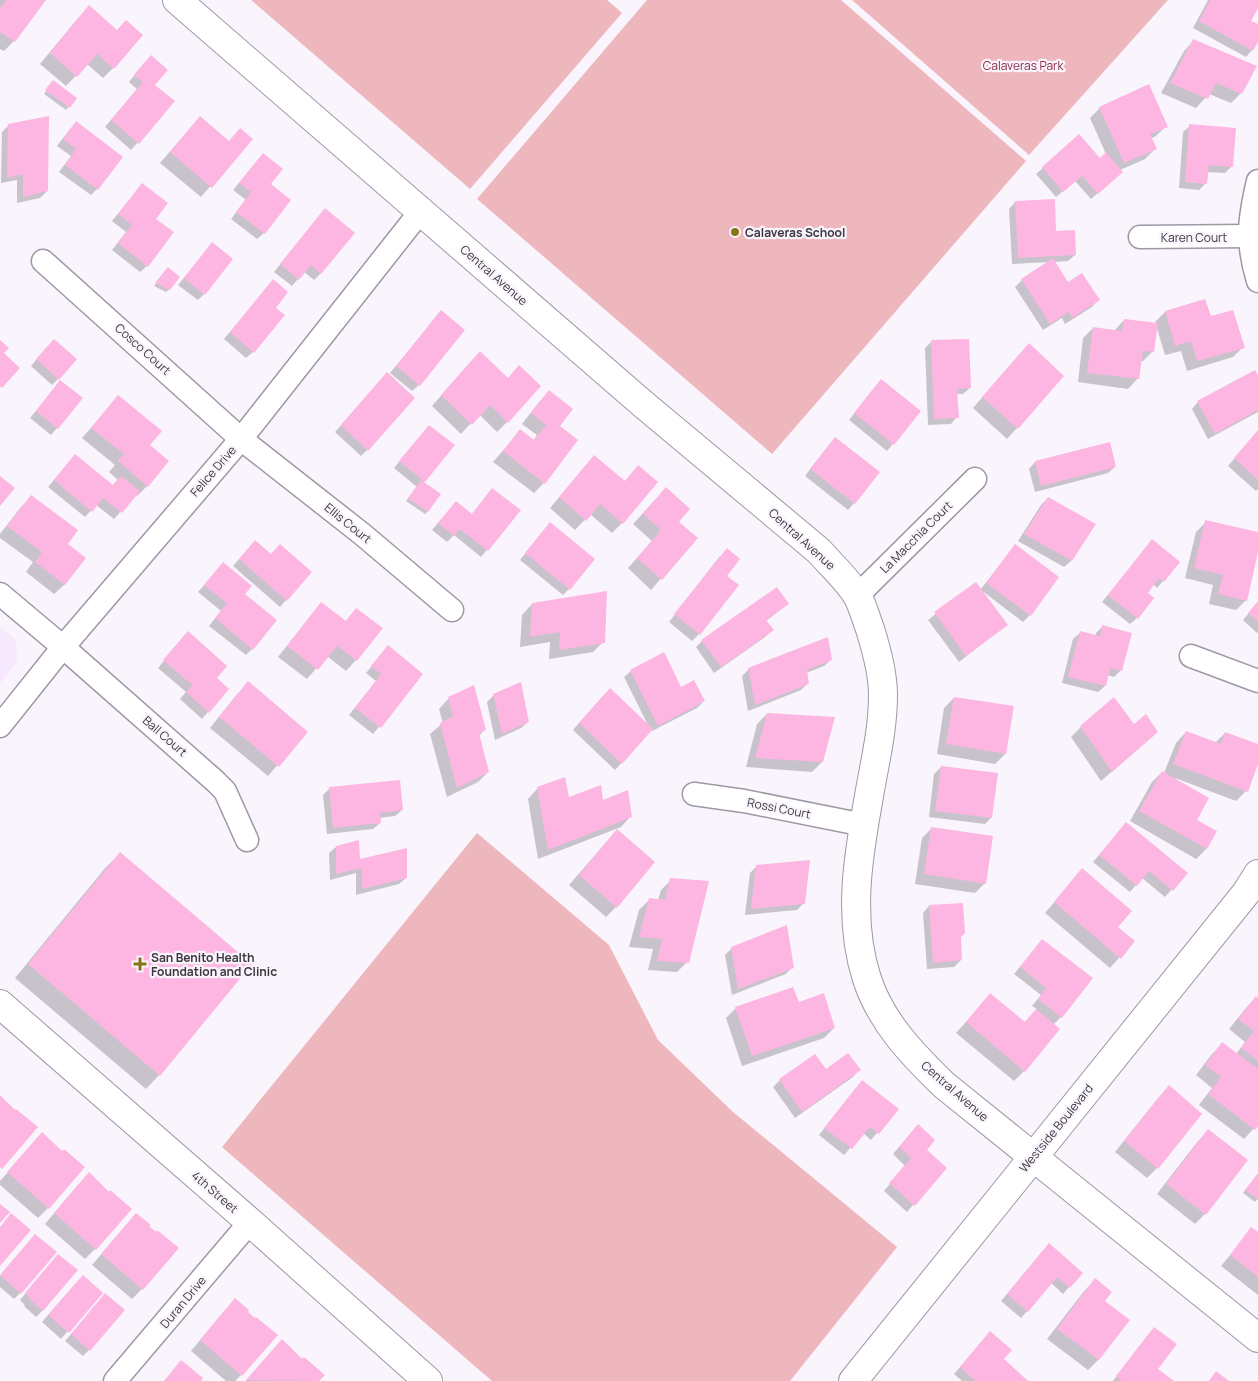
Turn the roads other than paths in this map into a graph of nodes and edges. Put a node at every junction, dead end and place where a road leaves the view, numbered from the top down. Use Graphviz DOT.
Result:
graph roads {
  1 [pos="177,0"];
  2 [pos="1258,180"];
  3 [pos="420,212"];
  4 [pos="1249,236"];
  5 [pos="1140,237"];
  6 [pos="43,261"];
  7 [pos="1258,281"];
  8 [pos="241,439"];
  9 [pos="975,479"];
  10 [pos="0,594"];
  11 [pos="857,596"];
  12 [pos="452,610"];
  13 [pos="63,646"];
  14 [pos="1191,656"];
  15 [pos="1258,681"];
  16 [pos="0,726"];
  17 [pos="694,794"];
  18 [pos="864,824"];
  19 [pos="248,840"];
  20 [pos="1258,874"];
  21 [pos="0,1004"];
  22 [pos="1033,1156"];
  23 [pos="250,1222"];
  24 [pos="1258,1338"];
  25 [pos="115,1381"];
  26 [pos="428,1381"];
  27 [pos="854,1381"];
  1 -- 3 [label="street, Central Avenue"];
  2 -- 4 [label="street"];
  3 -- 8 [label="street, Felice Drive"];
  3 -- 11 [label="street, Central Avenue"];
  4 -- 5 [label="street, Karen Court"];
  4 -- 7 [label="street"];
  6 -- 8 [label="street, Cosco Court"];
  8 -- 12 [label="street, Ellis Court"];
  8 -- 13 [label="street, Felice Drive"];
  9 -- 11 [label="street, La Macchia Court"];
  10 -- 13 [label="street, Ball Court"];
  11 -- 18 [label="street, Central Avenue"];
  13 -- 16 [label="street, Felice Drive"];
  13 -- 19 [label="street, Ball Court"];
  14 -- 15 [label="street"];
  17 -- 18 [label="street, Rossi Court"];
  18 -- 22 [label="street, Central Avenue"];
  20 -- 22 [label="street, Westside Boulevard"];
  21 -- 23 [label="street, 4th Street"];
  22 -- 24 [label="street, Central Avenue"];
  22 -- 27 [label="street, Westside Boulevard"];
  23 -- 25 [label="street, Duran Drive"];
  23 -- 26 [label="street, 4th Street"];
}
